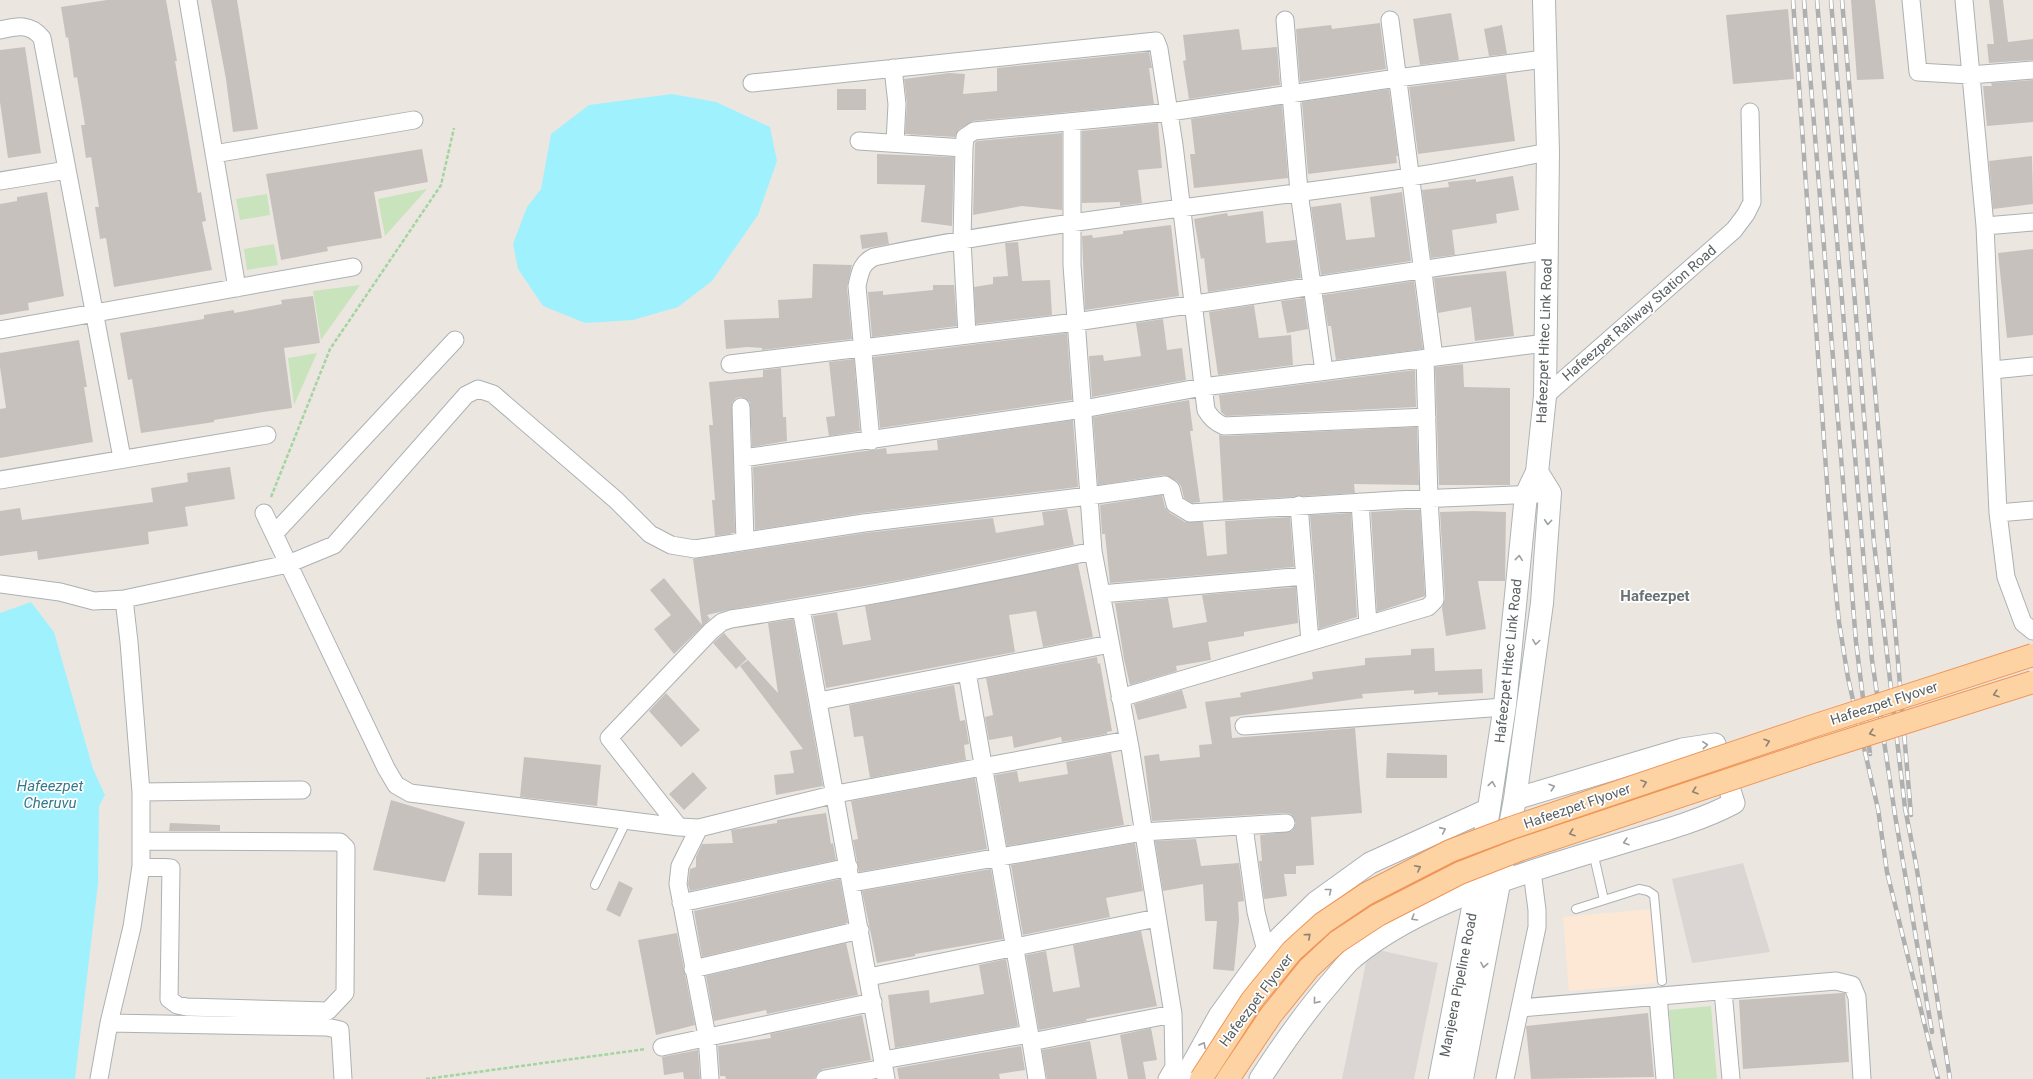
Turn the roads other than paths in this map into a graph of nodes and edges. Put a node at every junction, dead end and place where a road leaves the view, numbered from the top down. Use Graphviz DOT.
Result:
graph roads {
  1 [pos="188,0"];
  2 [pos="1544,0"];
  3 [pos="1911,0"];
  4 [pos="1964,0"];
  5 [pos="1284,20"];
  6 [pos="1390,20"];
  7 [pos="0,30"];
  8 [pos="1544,59"];
  9 [pos="892,68"];
  10 [pos="2033,70"];
  11 [pos="1970,75"];
  12 [pos="1397,78"];
  13 [pos="752,83"];
  14 [pos="1291,95"];
  15 [pos="1170,112"];
  16 [pos="1750,112"];
  17 [pos="414,120"];
  18 [pos="1072,122"];
  19 [pos="859,141"];
  20 [pos="895,143"];
  21 [pos="964,148"];
  22 [pos="1548,152"];
  23 [pos="214,154"];
  24 [pos="67,170"];
  25 [pos="1410,177"];
  26 [pos="0,181"];
  27 [pos="1299,192"];
  28 [pos="1182,208"];
  29 [pos="1072,222"];
  30 [pos="2033,222"];
  31 [pos="1985,226"];
  32 [pos="962,240"];
  33 [pos="1546,251"];
  34 [pos="353,267"];
  35 [pos="1423,270"];
  36 [pos="1312,287"];
  37 [pos="237,288"];
  38 [pos="1194,305"];
  39 [pos="94,313"];
  40 [pos="1076,322"];
  41 [pos="0,330"];
  42 [pos="967,335"];
  43 [pos="455,340"];
  44 [pos="1545,343"];
  45 [pos="862,349"];
  46 [pos="1430,358"];
  47 [pos="730,364"];
  48 [pos="2033,366"];
  49 [pos="1993,370"];
  50 [pos="1324,372"];
  51 [pos="1203,387"];
  52 [pos="1545,396"];
  53 [pos="741,407"];
  54 [pos="1083,410"];
  55 [pos="1426,417"];
  56 [pos="267,435"];
  57 [pos="871,441"];
  58 [pos="122,458"];
  59 [pos="743,458"];
  60 [pos="1537,472"];
  61 [pos="0,480"];
  62 [pos="1550,493"];
  63 [pos="1526,495"];
  64 [pos="1089,496"];
  65 [pos="1429,499"];
  66 [pos="1360,502"];
  67 [pos="1299,505"];
  68 [pos="2033,510"];
  69 [pos="264,513"];
  70 [pos="1998,513"];
  71 [pos="274,534"];
  72 [pos="745,541"];
  73 [pos="1093,551"];
  74 [pos="288,564"];
  75 [pos="1305,576"];
  76 [pos="0,584"];
  77 [pos="1101,594"];
  78 [pos="124,600"];
  79 [pos="801,608"];
  80 [pos="1368,625"];
  81 [pos="2033,631"];
  82 [pos="1310,642"];
  83 [pos="1110,644"];
  84 [pos="2033,655"];
  85 [pos="967,672"];
  86 [pos="2033,682"];
  87 [pos="1120,698"];
  88 [pos="819,701"];
  89 [pos="1505,705"];
  90 [pos="1244,726"];
  91 [pos="1128,740"];
  92 [pos="983,767"];
  93 [pos="302,790"];
  94 [pos="141,792"];
  95 [pos="836,794"];
  96 [pos="1516,799"];
  97 [pos="1488,809"];
  98 [pos="627,820"];
  99 [pos="1286,823"];
  100 [pos="679,827"];
  101 [pos="1244,827"];
  102 [pos="699,828"];
  103 [pos="1143,832"];
  104 [pos="142,841"];
  105 [pos="1593,852"];
  106 [pos="998,857"];
  107 [pos="141,866"];
  108 [pos="1532,871"];
  109 [pos="850,875"];
  110 [pos="1499,883"];
  111 [pos="595,885"];
  112 [pos="1476,892"];
  113 [pos="1604,900"];
  114 [pos="681,903"];
  115 [pos="1576,909"];
  116 [pos="1157,918"];
  117 [pos="860,930"];
  118 [pos="1014,947"];
  119 [pos="1266,951"];
  120 [pos="693,970"];
  121 [pos="869,977"];
  122 [pos="1660,989"];
  123 [pos="1723,991"];
  124 [pos="873,1002"];
  125 [pos="1520,1008"];
  126 [pos="1173,1014"];
  127 [pos="109,1023"];
  128 [pos="706,1036"];
  129 [pos="1030,1038"];
  130 [pos="662,1047"];
  131 [pos="884,1069"];
  132 [pos="99,1079"];
  133 [pos="343,1079"];
  134 [pos="710,1079"];
  135 [pos="825,1079"];
  136 [pos="1037,1079"];
  137 [pos="1167,1079"];
  138 [pos="1184,1079"];
  139 [pos="1201,1079"];
  140 [pos="1228,1079"];
  141 [pos="1260,1079"];
  142 [pos="1440,1079"];
  143 [pos="1462,1079"];
  144 [pos="1505,1079"];
  145 [pos="1665,1079"];
  146 [pos="1731,1079"];
  147 [pos="1862,1079"];
  1 -- 23 [label="street"];
  2 -- 8 [label="main road, Hafeezpet Hitec Link Road"];
  3 -- 11 [label="street"];
  4 -- 11 [label="street"];
  5 -- 14 [label="street"];
  6 -- 12 [label="street"];
  7 -- 24 [label="street"];
  8 -- 12 [label="street"];
  8 -- 22 [label="main road, Hafeezpet Hitec Link Road"];
  9 -- 13 [label="street"];
  9 -- 15 [label="street"];
  9 -- 20 [label="street"];
  10 -- 11 [label="street"];
  11 -- 31 [label="street"];
  12 -- 14 [label="street"];
  12 -- 25 [label="street"];
  14 -- 15 [label="street"];
  14 -- 27 [label="street"];
  15 -- 18 [label="street"];
  15 -- 28 [label="street"];
  16 -- 52 [label="street, Hafeezpet Railway Station Road"];
  17 -- 23 [label="street"];
  18 -- 21 [label="street"];
  18 -- 29 [label="street"];
  19 -- 20 [label="street"];
  20 -- 21 [label="street"];
  21 -- 32 [label="street"];
  22 -- 25 [label="street"];
  22 -- 33 [label="main road, Hafeezpet Hitec Link Road"];
  23 -- 37 [label="street"];
  24 -- 26 [label="street"];
  24 -- 39 [label="street"];
  25 -- 27 [label="street"];
  25 -- 35 [label="street"];
  27 -- 28 [label="street"];
  27 -- 36 [label="street"];
  28 -- 29 [label="street"];
  28 -- 38 [label="street"];
  29 -- 32 [label="street"];
  29 -- 40 [label="street"];
  30 -- 31 [label="street"];
  31 -- 49 [label="street"];
  32 -- 42 [label="street"];
  32 -- 45 [label="street"];
  33 -- 35 [label="street"];
  33 -- 44 [label="main road, Hafeezpet Hitec Link Road"];
  34 -- 37 [label="street"];
  35 -- 36 [label="street"];
  35 -- 46 [label="street"];
  36 -- 38 [label="street"];
  36 -- 50 [label="street"];
  37 -- 39 [label="street"];
  38 -- 40 [label="street"];
  38 -- 51 [label="street"];
  39 -- 41 [label="street"];
  39 -- 58 [label="street"];
  40 -- 42 [label="street"];
  40 -- 54 [label="street"];
  42 -- 45 [label="street"];
  43 -- 71 [label="street"];
  44 -- 46 [label="street"];
  44 -- 52 [label="main road, Hafeezpet Hitec Link Road"];
  45 -- 47 [label="street"];
  45 -- 57 [label="street"];
  46 -- 50 [label="street"];
  46 -- 55 [label="street"];
  48 -- 49 [label="street"];
  49 -- 70 [label="street"];
  50 -- 51 [label="street"];
  51 -- 54 [label="street"];
  51 -- 55 [label="street"];
  52 -- 60 [label="main road, Hafeezpet Hitec Link Road"];
  53 -- 59 [label="street"];
  54 -- 57 [label="street"];
  54 -- 64 [label="street"];
  55 -- 65 [label="street"];
  56 -- 58 [label="street"];
  57 -- 59 [label="street"];
  58 -- 61 [label="street"];
  59 -- 72 [label="street"];
  60 -- 62 [label="main road"];
  60 -- 63 [label="main road, Hafeezpet Hitec Link Road"];
  62 -- 63 [label="street"];
  62 -- 96 [label="main road, Manjeera Pipeline Road, one-way"];
  63 -- 65 [label="street"];
  89 -- 63 [label="main road, Hafeezpet Hitec Link Road, one-way"];
  64 -- 67 [label="street"];
  64 -- 72 [label="street"];
  64 -- 73 [label="street"];
  65 -- 66 [label="street"];
  65 -- 80 [label="street"];
  66 -- 67 [label="street"];
  66 -- 80 [label="street"];
  67 -- 75 [label="street"];
  68 -- 70 [label="street"];
  69 -- 71 [label="street"];
  70 -- 81 [label="street"];
  71 -- 74 [label="street"];
  72 -- 74 [label="street"];
  73 -- 77 [label="street"];
  73 -- 79 [label="street"];
  74 -- 78 [label="street"];
  74 -- 98 [label="street"];
  75 -- 77 [label="street"];
  75 -- 82 [label="street"];
  76 -- 78 [label="street"];
  77 -- 83 [label="street"];
  78 -- 94 [label="street"];
  79 -- 88 [label="street"];
  79 -- 100 [label="street"];
  80 -- 82 [label="street"];
  82 -- 87 [label="street"];
  83 -- 85 [label="street"];
  83 -- 87 [label="street"];
  139 -- 84 [label="main road, Hafeezpet Flyover, one-way, bridge"];
  85 -- 88 [label="street"];
  85 -- 92 [label="street"];
  86 -- 140 [label="main road, Hafeezpet Flyover, one-way, bridge"];
  87 -- 91 [label="street"];
  88 -- 95 [label="street"];
  89 -- 90 [label="street"];
  97 -- 89 [label="main road, Hafeezpet Hitec Link Road, one-way"];
  91 -- 92 [label="street"];
  91 -- 103 [label="street"];
  92 -- 95 [label="street"];
  92 -- 106 [label="street"];
  93 -- 94 [label="street"];
  94 -- 104 [label="street"];
  95 -- 102 [label="street"];
  95 -- 109 [label="street"];
  96 -- 105 [label="street, one-way"];
  96 -- 110 [label="main road, Manjeera Pipeline Road"];
  97 -- 112 [label="main road, Hafeezpet Hitec Link Road"];
  119 -- 97 [label="street, one-way"];
  98 -- 100 [label="street"];
  98 -- 111 [label="lane"];
  99 -- 101 [label="street"];
  100 -- 102 [label="street"];
  101 -- 103 [label="street"];
  101 -- 119 [label="street"];
  102 -- 114 [label="street"];
  103 -- 106 [label="street"];
  103 -- 116 [label="street"];
  104 -- 107 [label="street"];
  104 -- 107 [label="street"];
  105 -- 108 [label="street"];
  105 -- 113 [label="lane"];
  106 -- 109 [label="street"];
  106 -- 118 [label="street"];
  107 -- 127 [label="street"];
  108 -- 110 [label="street"];
  108 -- 125 [label="street"];
  109 -- 114 [label="street"];
  109 -- 117 [label="street"];
  110 -- 112 [label="street"];
  110 -- 143 [label="main road, Manjeera Pipeline Road, one-way"];
  112 -- 141 [label="street, one-way"];
  112 -- 142 [label="main road, Manjeera Pipeline Road"];
  113 -- 115 [label="lane"];
  113 -- 122 [label="lane"];
  114 -- 120 [label="street"];
  116 -- 118 [label="street"];
  116 -- 126 [label="street"];
  117 -- 120 [label="street"];
  117 -- 121 [label="street"];
  118 -- 121 [label="street"];
  118 -- 129 [label="street"];
  138 -- 119 [label="street, one-way"];
  120 -- 128 [label="street"];
  121 -- 124 [label="street"];
  122 -- 123 [label="street"];
  122 -- 125 [label="street"];
  122 -- 145 [label="street"];
  123 -- 146 [label="street"];
  123 -- 147 [label="street"];
  124 -- 128 [label="street"];
  124 -- 131 [label="street"];
  125 -- 144 [label="street"];
  126 -- 129 [label="street"];
  126 -- 137 [label="street"];
  127 -- 132 [label="street"];
  127 -- 133 [label="street"];
  128 -- 130 [label="street"];
  128 -- 134 [label="street"];
  129 -- 131 [label="street"];
  129 -- 136 [label="street"];
  131 -- 135 [label="street"];
}
